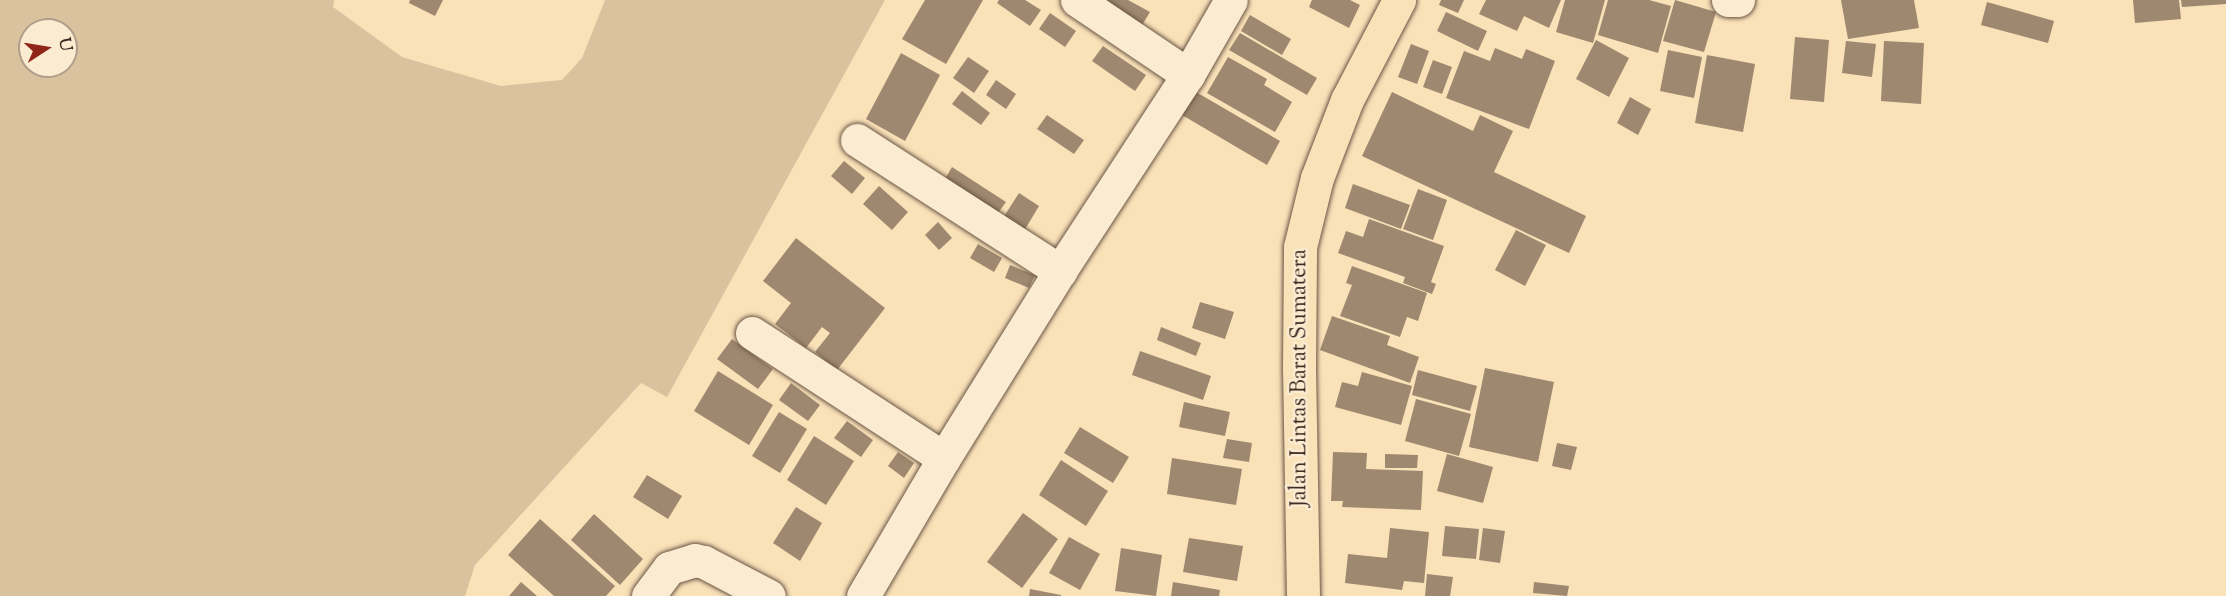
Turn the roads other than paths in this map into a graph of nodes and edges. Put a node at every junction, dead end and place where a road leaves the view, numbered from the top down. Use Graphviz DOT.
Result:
graph roads {
  1 [pos="1077,0"];
  2 [pos="1231,0"];
  3 [pos="1399,0"];
  4 [pos="1728,0"];
  5 [pos="1738,0"];
  6 [pos="1188,75"];
  7 [pos="857,140"];
  8 [pos="1060,271"];
  9 [pos="752,333"];
  10 [pos="944,458"];
  11 [pos="648,596"];
  12 [pos="769,596"];
  13 [pos="863,596"];
  14 [pos="1303,596"];
  1 -- 6 [label="street"];
  2 -- 6 [label="street"];
  3 -- 14 [label="highway, Jalan Lintas Barat Sumatera"];
  4 -- 5 [label="street"];
  6 -- 8 [label="street"];
  7 -- 8 [label="street"];
  8 -- 10 [label="street"];
  9 -- 10 [label="street"];
  10 -- 13 [label="street"];
  11 -- 12 [label="street"];
}
